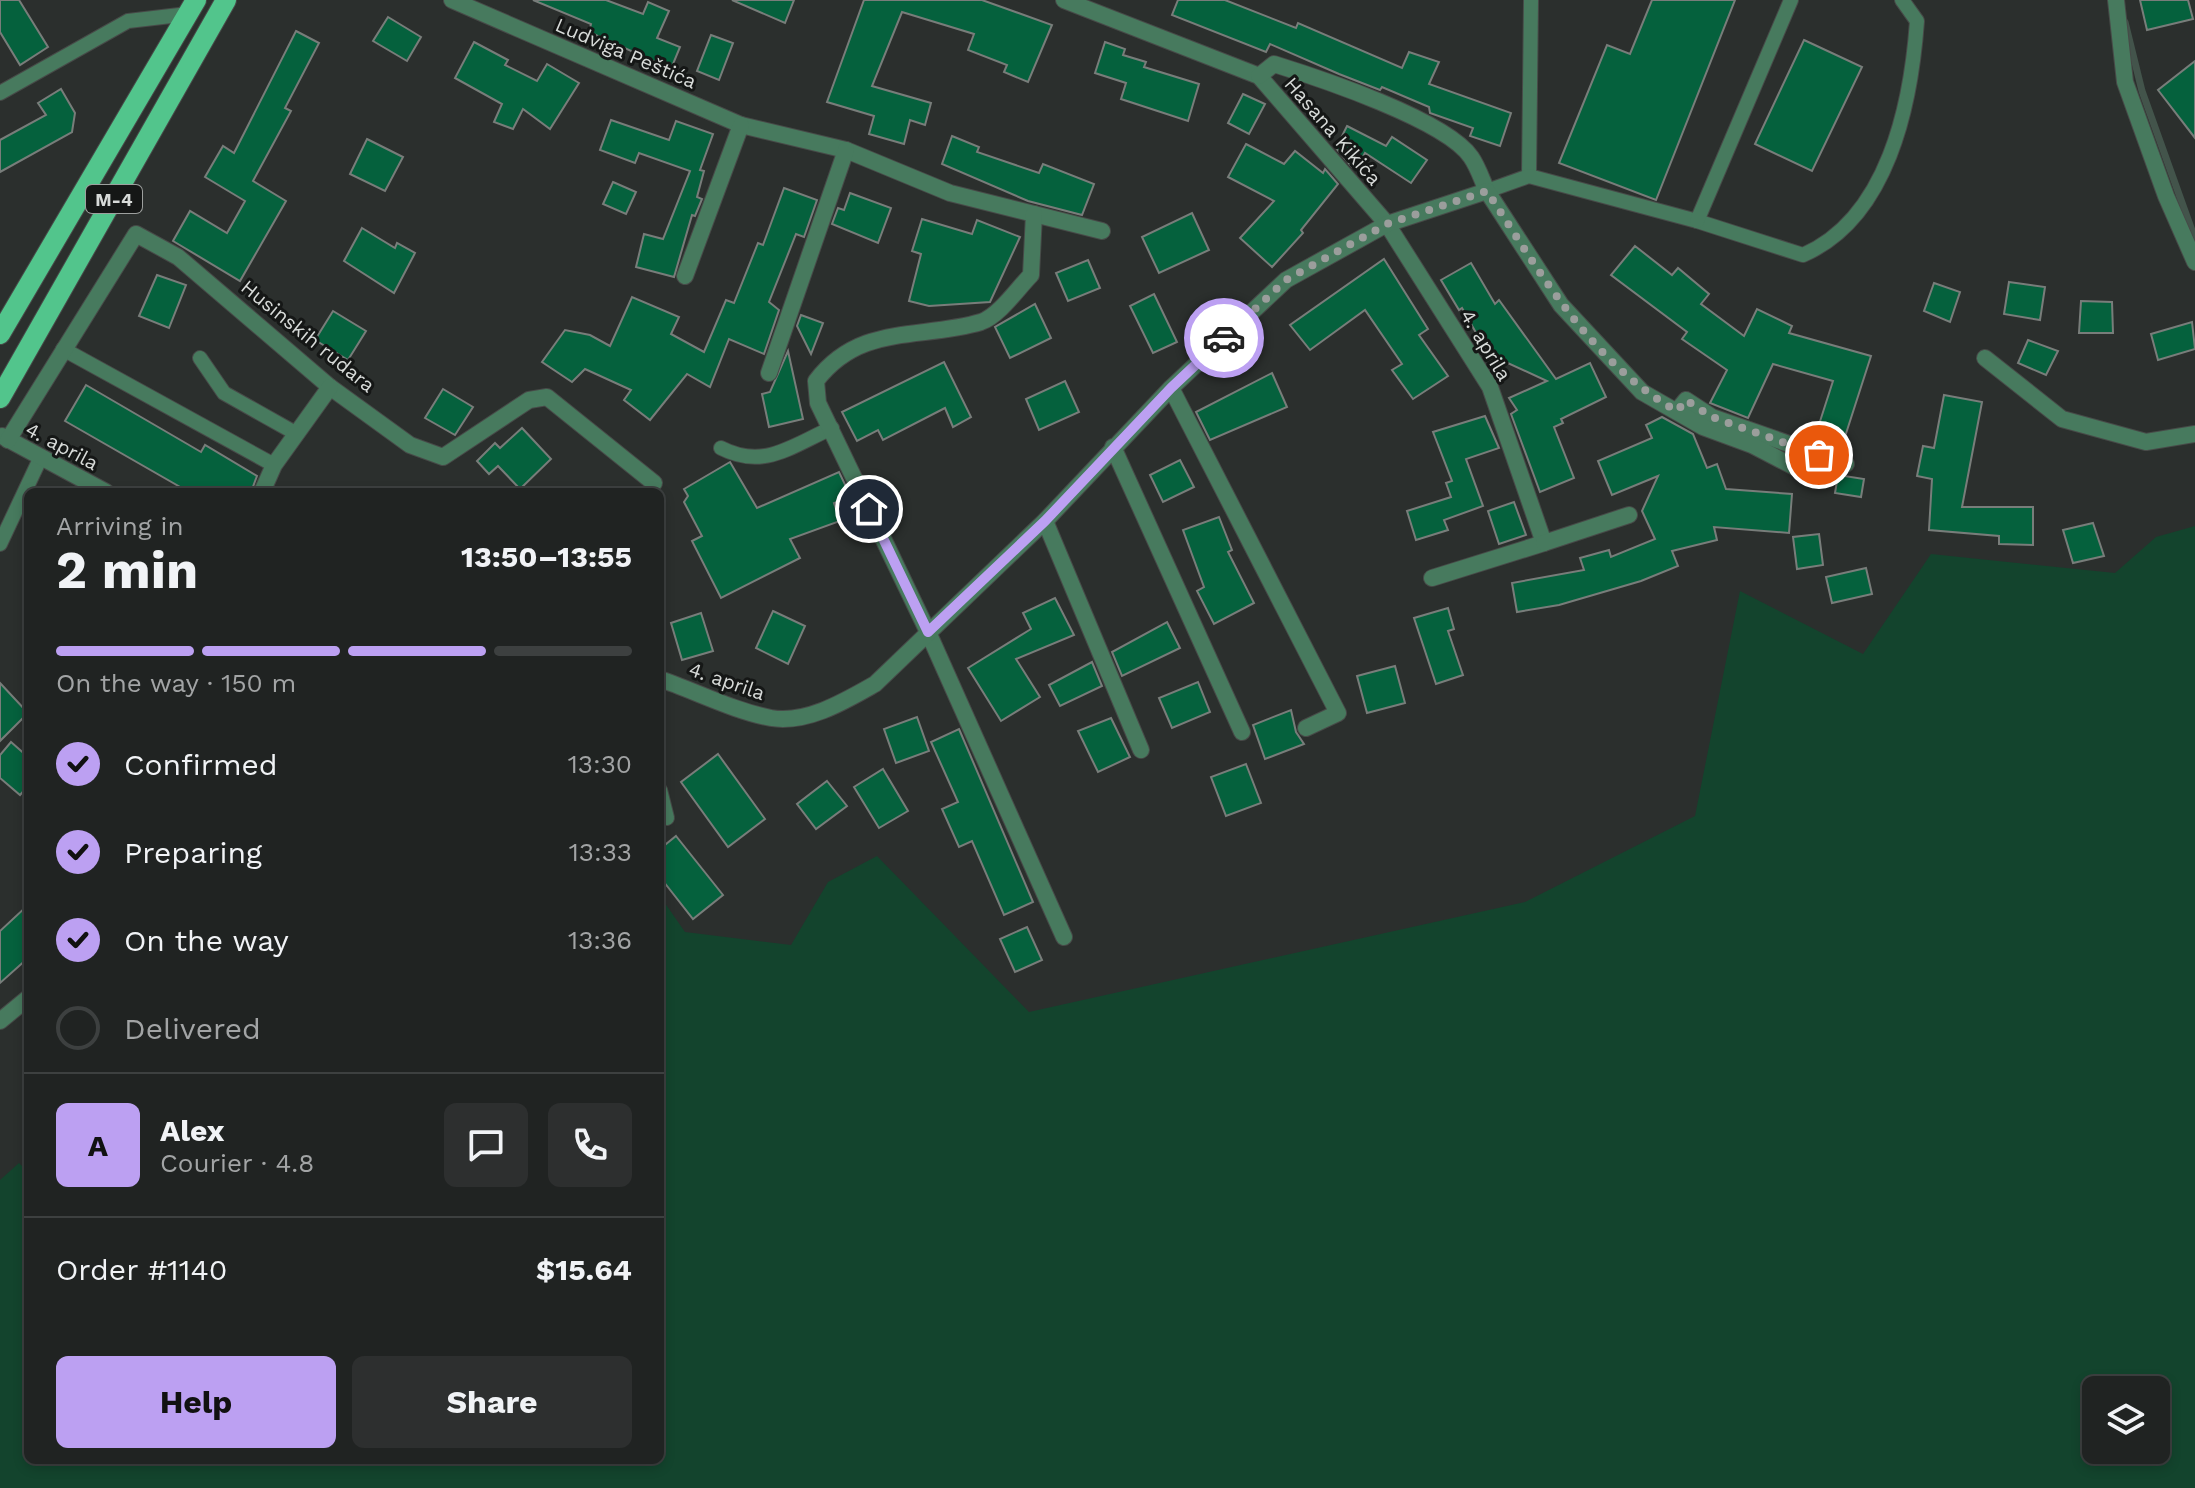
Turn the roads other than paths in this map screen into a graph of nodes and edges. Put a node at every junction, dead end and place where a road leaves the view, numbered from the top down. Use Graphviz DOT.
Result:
graph roads {
  1 [pos="226,0"];
  2 [pos="452,0"];
  3 [pos="1064,0"];
  4 [pos="1791,0"];
  5 [pos="1902,0"];
  6 [pos="2116,0"];
  7 [pos="1528,1"];
  8 [pos="192,7"];
  9 [pos="1259,76"];
  10 [pos="0,93"];
  11 [pos="741,125"];
  12 [pos="846,150"];
  13 [pos="1529,176"];
  14 [pos="1487,191"];
  15 [pos="1034,214"];
  16 [pos="1697,221"];
  17 [pos="1387,224"];
  18 [pos="1102,231"];
  19 [pos="2195,262"];
  20 [pos="685,276"];
  21 [pos="0,334"];
  22 [pos="63,349"];
  23 [pos="200,358"];
  24 [pos="1985,358"];
  25 [pos="769,373"];
  26 [pos="330,387"];
  27 [pos="1171,388"];
  28 [pos="0,398"];
  29 [pos="1677,411"];
  30 [pos="832,428"];
  31 [pos="297,434"];
  32 [pos="2195,434"];
  33 [pos="4,437"];
  34 [pos="1113,447"];
  35 [pos="721,448"];
  36 [pos="40,459"];
  37 [pos="1846,464"];
  38 [pos="274,465"];
  39 [pos="1806,473"];
  40 [pos="654,483"];
  41 [pos="26,488"];
  42 [pos="98,488"];
  43 [pos="264,488"];
  44 [pos="24,493"];
  45 [pos="1629,515"];
  46 [pos="1045,521"];
  47 [pos="1544,543"];
  48 [pos="0,544"];
  49 [pos="1432,578"];
  50 [pos="928,632"];
  51 [pos="664,680"];
  52 [pos="1306,728"];
  53 [pos="1242,732"];
  54 [pos="1141,750"];
  55 [pos="664,806"];
  56 [pos="667,818"];
  57 [pos="1064,937"];
  58 [pos="24,1001"];
  59 [pos="0,1021"];
  1 -- 28 [label="main road, M-4"];
  2 -- 11 [label="street, Ludviga Peštića"];
  3 -- 9 [label="street, Hasana Kikića"];
  4 -- 16 [label="lane"];
  5 -- 16 [label="lane"];
  6 -- 19 [label="street"];
  7 -- 13 [label="lane"];
  8 -- 10 [label="lane"];
  8 -- 21 [label="main road, M-4"];
  9 -- 14 [label="street"];
  9 -- 17 [label="street, Hasana Kikića"];
  11 -- 12 [label="street, Ludviga Peštića"];
  11 -- 20 [label="street"];
  12 -- 15 [label="street, Ludviga Peštića"];
  12 -- 25 [label="street"];
  13 -- 14 [label="lane, 4. aprila"];
  13 -- 16 [label="lane"];
  14 -- 17 [label="street, 4. aprila"];
  14 -- 29 [label="street"];
  15 -- 18 [label="street, Ludviga Peštića"];
  15 -- 30 [label="street"];
  17 -- 27 [label="street, 4. aprila"];
  17 -- 47 [label="street, 4. aprila"];
  22 -- 26 [label="street, Husinskih rudara"];
  22 -- 33 [label="street, Husinskih rudara"];
  22 -- 38 [label="lane"];
  23 -- 31 [label="lane"];
  24 -- 32 [label="street"];
  26 -- 31 [label="street"];
  26 -- 40 [label="street, Husinskih rudara"];
  27 -- 34 [label="street, 4. aprila"];
  27 -- 52 [label="street"];
  29 -- 37 [label="street"];
  29 -- 39 [label="street"];
  30 -- 35 [label="lane"];
  30 -- 50 [label="street"];
  31 -- 38 [label="street"];
  33 -- 36 [label="street, 4. aprila"];
  34 -- 46 [label="street, 4. aprila"];
  34 -- 53 [label="street"];
  36 -- 41 [label="lane"];
  36 -- 42 [label="street, 4. aprila"];
  38 -- 43 [label="street"];
  44 -- 48 [label="lane"];
  45 -- 47 [label="street"];
  46 -- 50 [label="street, 4. aprila"];
  46 -- 54 [label="street"];
  47 -- 49 [label="street"];
  50 -- 51 [label="street, 4. aprila"];
  50 -- 57 [label="street"];
  55 -- 56 [label="lane"];
  58 -- 59 [label="street"];
}
